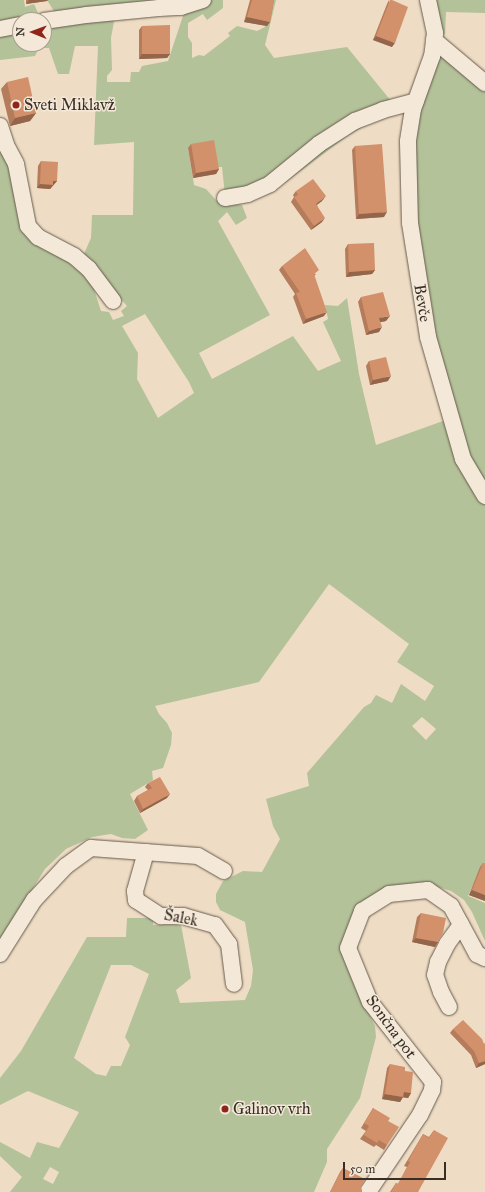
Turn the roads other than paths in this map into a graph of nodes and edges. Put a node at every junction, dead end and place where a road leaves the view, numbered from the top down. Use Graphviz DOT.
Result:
graph roads {
  1 [pos="204,0"];
  2 [pos="428,0"];
  3 [pos="52,20"];
  4 [pos="12,26"];
  5 [pos="0,28"];
  6 [pos="434,40"];
  7 [pos="485,83"];
  8 [pos="416,101"];
  9 [pos="0,126"];
  10 [pos="225,198"];
  11 [pos="113,301"];
  12 [pos="485,496"];
  13 [pos="146,852"];
  14 [pos="224,871"];
  15 [pos="461,925"];
  16 [pos="0,954"];
  17 [pos="485,958"];
  18 [pos="234,984"];
  19 [pos="449,1008"];
  20 [pos="368,1192"];
  1 -- 3 [label="street"];
  2 -- 6 [label="street, Bevče"];
  4 -- 5 [label="street"];
  6 -- 7 [label="street"];
  6 -- 8 [label="street, Bevče"];
  8 -- 10 [label="street"];
  8 -- 12 [label="street, Bevče"];
  9 -- 11 [label="street"];
  13 -- 14 [label="street"];
  13 -- 16 [label="street"];
  13 -- 18 [label="street, Šalek"];
  15 -- 17 [label="street, Sončna pot"];
  15 -- 19 [label="street"];
  15 -- 20 [label="street, Sončna pot"];
}
